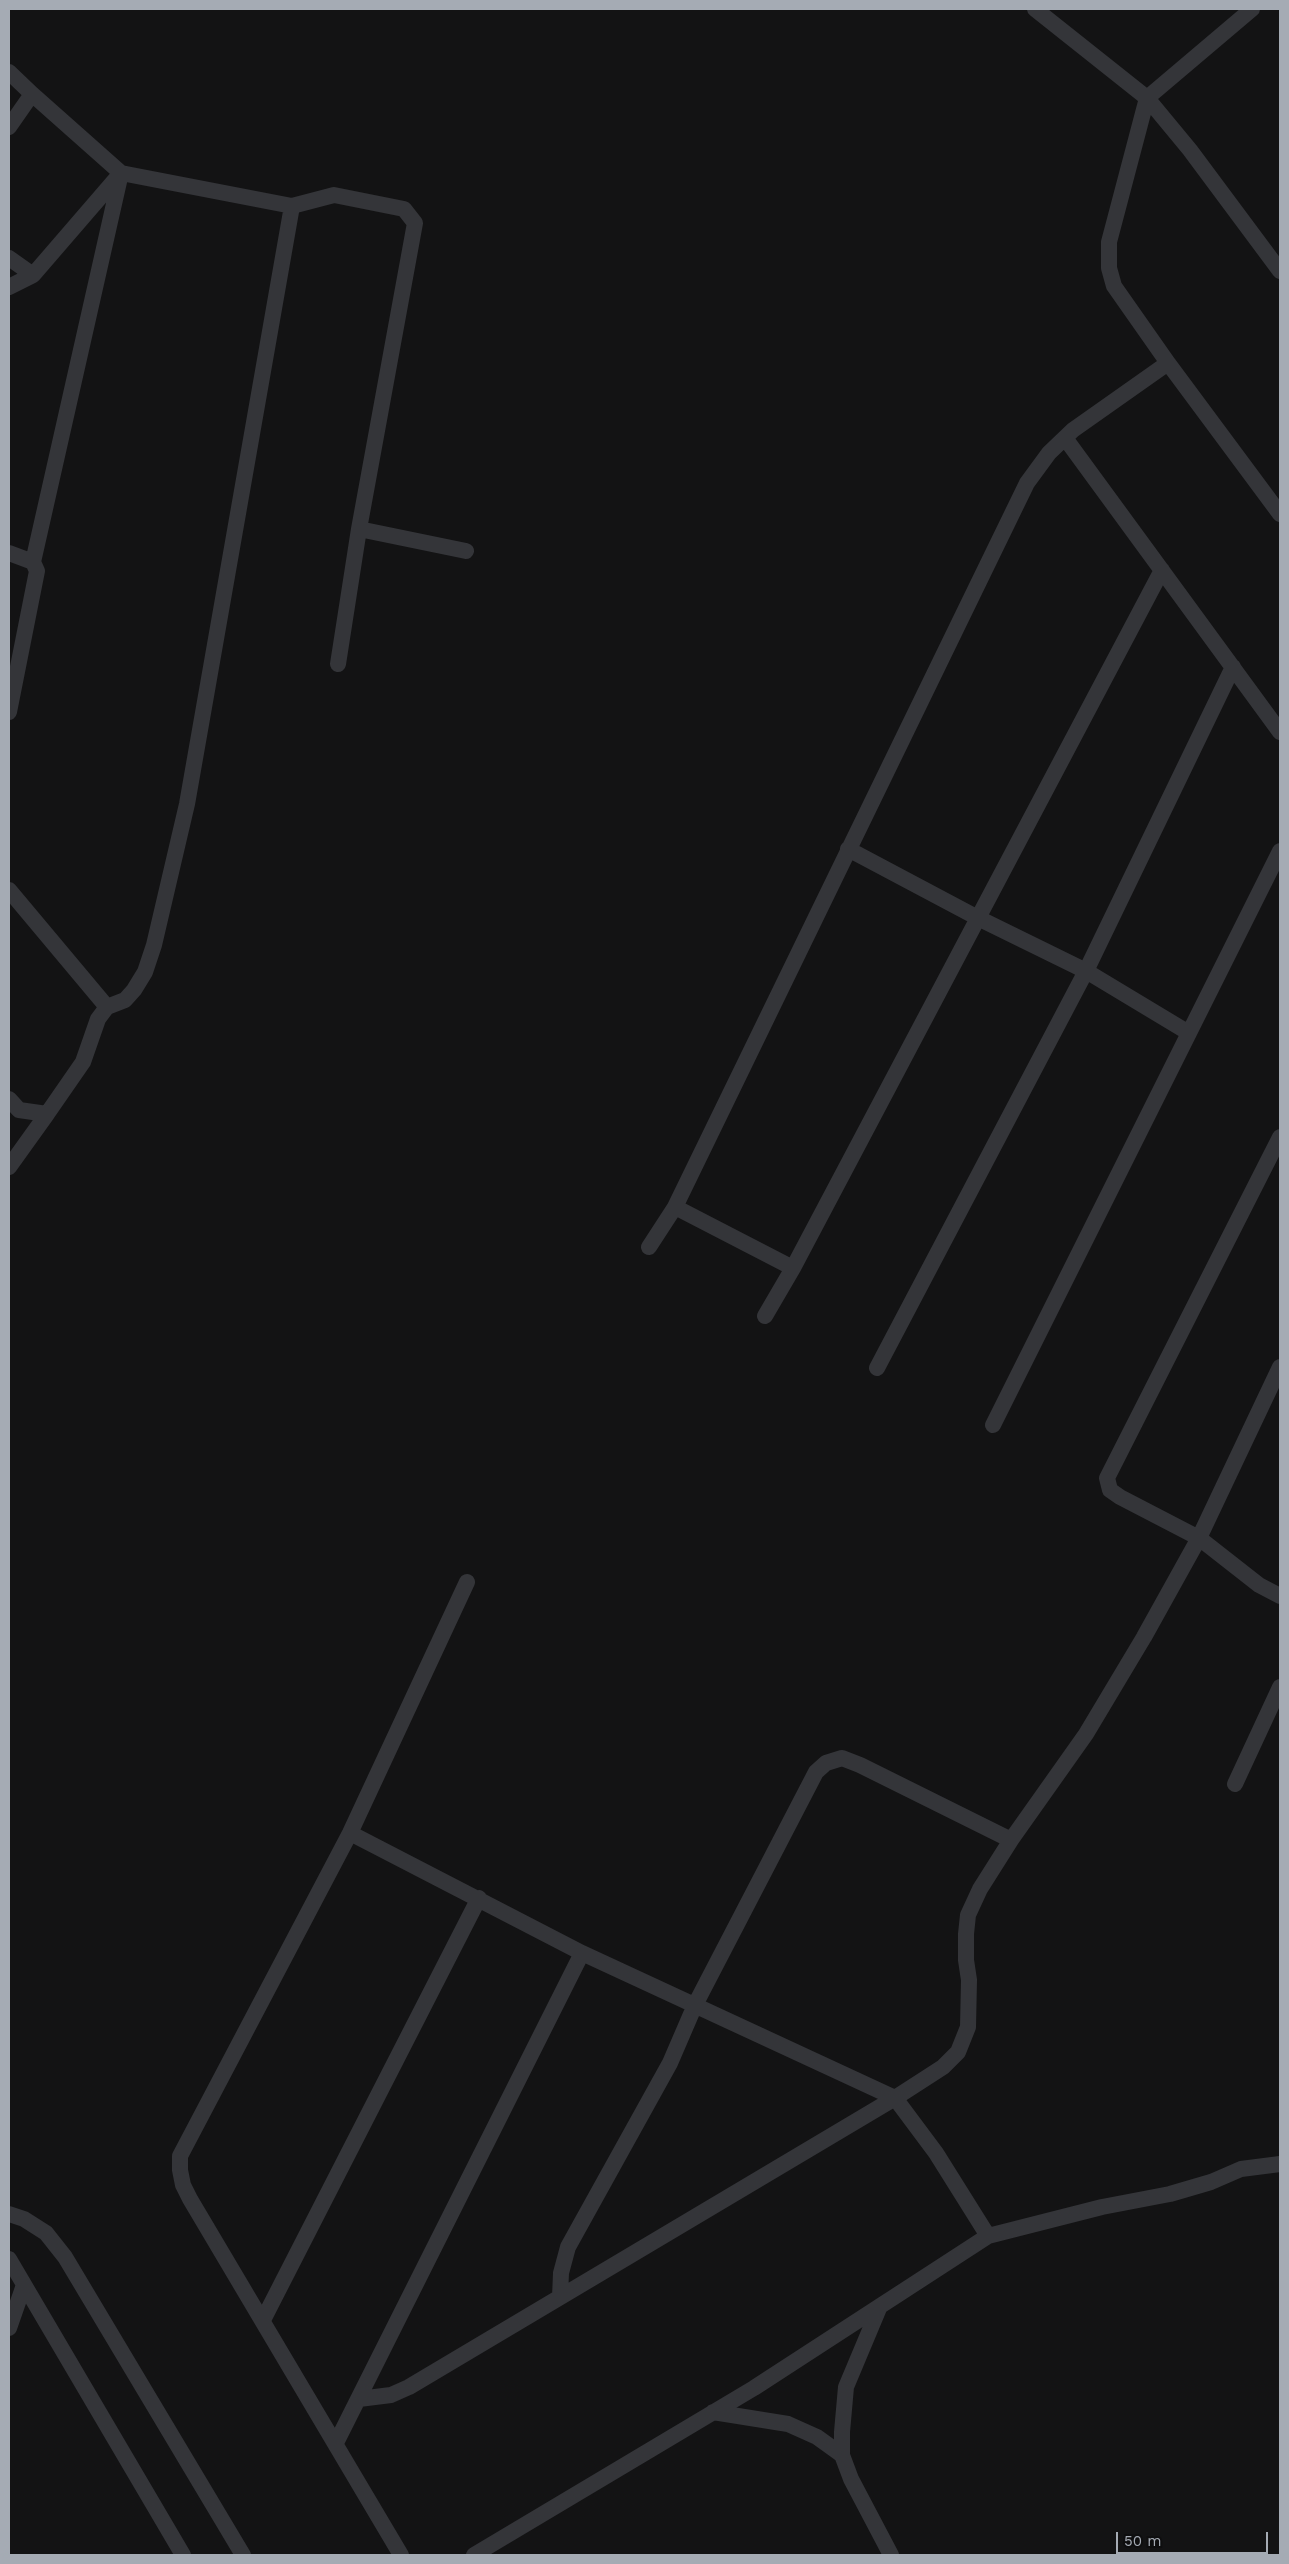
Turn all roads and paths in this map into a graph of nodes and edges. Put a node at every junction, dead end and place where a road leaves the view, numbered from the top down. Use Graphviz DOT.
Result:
graph roads {
  1 [pos="1035,9"];
  2 [pos="1252,9"];
  3 [pos="9,72"];
  4 [pos="32,94"];
  5 [pos="1147,98"];
  6 [pos="9,127"];
  7 [pos="121,173"];
  8 [pos="292,206"];
  9 [pos="9,258"];
  10 [pos="1280,271"];
  11 [pos="33,275"];
  12 [pos="9,287"];
  13 [pos="1168,363"];
  14 [pos="1065,438"];
  15 [pos="1280,514"];
  16 [pos="359,529"];
  17 [pos="466,551"];
  18 [pos="9,553"];
  19 [pos="33,562"];
  20 [pos="1162,570"];
  21 [pos="338,664"];
  22 [pos="1233,667"];
  23 [pos="9,712"];
  24 [pos="1280,732"];
  25 [pos="848,849"];
  26 [pos="1280,851"];
  27 [pos="9,890"];
  28 [pos="978,918"];
  29 [pos="1086,971"];
  30 [pos="107,1007"];
  31 [pos="1189,1033"];
  32 [pos="9,1099"];
  33 [pos="47,1114"];
  34 [pos="1280,1137"];
  35 [pos="9,1167"];
  36 [pos="675,1206"];
  37 [pos="649,1248"];
  38 [pos="793,1268"];
  39 [pos="765,1316"];
  40 [pos="1280,1367"];
  41 [pos="877,1368"];
  42 [pos="993,1425"];
  43 [pos="1199,1538"];
  44 [pos="467,1582"];
  45 [pos="1280,1596"];
  46 [pos="1280,1687"];
  47 [pos="1235,1784"];
  48 [pos="350,1833"];
  49 [pos="1012,1840"];
  50 [pos="479,1898"];
  51 [pos="582,1953"];
  52 [pos="695,2005"];
  53 [pos="895,2098"];
  54 [pos="1280,2164"];
  55 [pos="9,2214"];
  56 [pos="988,2236"];
  57 [pos="9,2259"];
  58 [pos="24,2285"];
  59 [pos="560,2297"];
  60 [pos="880,2306"];
  61 [pos="263,2320"];
  62 [pos="9,2328"];
  63 [pos="359,2399"];
  64 [pos="713,2412"];
  65 [pos="336,2443"];
  66 [pos="842,2455"];
  67 [pos="183,2555"];
  68 [pos="243,2555"];
  69 [pos="401,2555"];
  70 [pos="474,2555"];
  71 [pos="891,2555"];
  1 -- 5 [label="street"];
  2 -- 5 [label="street"];
  3 -- 4 [label="street"];
  4 -- 6 [label="street"];
  4 -- 7 [label="street"];
  5 -- 10 [label="street"];
  5 -- 13 [label="street"];
  7 -- 8 [label="street"];
  7 -- 11 [label="street"];
  7 -- 19 [label="street"];
  8 -- 16 [label="street"];
  8 -- 30 [label="street"];
  9 -- 11 [label="street"];
  11 -- 12 [label="street"];
  13 -- 14 [label="street"];
  13 -- 15 [label="street"];
  14 -- 20 [label="street"];
  14 -- 25 [label="street"];
  16 -- 17 [label="street"];
  16 -- 21 [label="street"];
  18 -- 19 [label="street"];
  19 -- 23 [label="street"];
  20 -- 22 [label="street"];
  20 -- 28 [label="street"];
  22 -- 24 [label="street"];
  22 -- 29 [label="street"];
  25 -- 28 [label="street"];
  25 -- 36 [label="street"];
  26 -- 31 [label="street"];
  27 -- 30 [label="street"];
  28 -- 29 [label="street"];
  28 -- 38 [label="street"];
  29 -- 31 [label="street"];
  29 -- 41 [label="street"];
  30 -- 33 [label="street"];
  31 -- 42 [label="street"];
  32 -- 33 [label="street"];
  33 -- 35 [label="street"];
  34 -- 43 [label="street"];
  36 -- 37 [label="street"];
  36 -- 38 [label="street"];
  38 -- 39 [label="street"];
  40 -- 43 [label="street"];
  43 -- 45 [label="street"];
  43 -- 49 [label="street"];
  44 -- 48 [label="street"];
  46 -- 47 [label="street"];
  48 -- 50 [label="street"];
  48 -- 61 [label="street"];
  49 -- 52 [label="street"];
  49 -- 53 [label="street"];
  50 -- 51 [label="street"];
  50 -- 61 [label="street"];
  51 -- 52 [label="street"];
  51 -- 63 [label="street"];
  52 -- 53 [label="street"];
  52 -- 59 [label="street"];
  53 -- 56 [label="street"];
  53 -- 59 [label="street"];
  54 -- 56 [label="street"];
  55 -- 68 [label="street"];
  56 -- 60 [label="street"];
  57 -- 58 [label="street"];
  58 -- 62 [label="street"];
  58 -- 67 [label="street"];
  59 -- 63 [label="street"];
  60 -- 64 [label="street"];
  60 -- 66 [label="street"];
  61 -- 65 [label="street"];
  63 -- 65 [label="street"];
  64 -- 66 [label="street"];
  64 -- 70 [label="street"];
  65 -- 69 [label="street"];
  66 -- 71 [label="street"];
}
